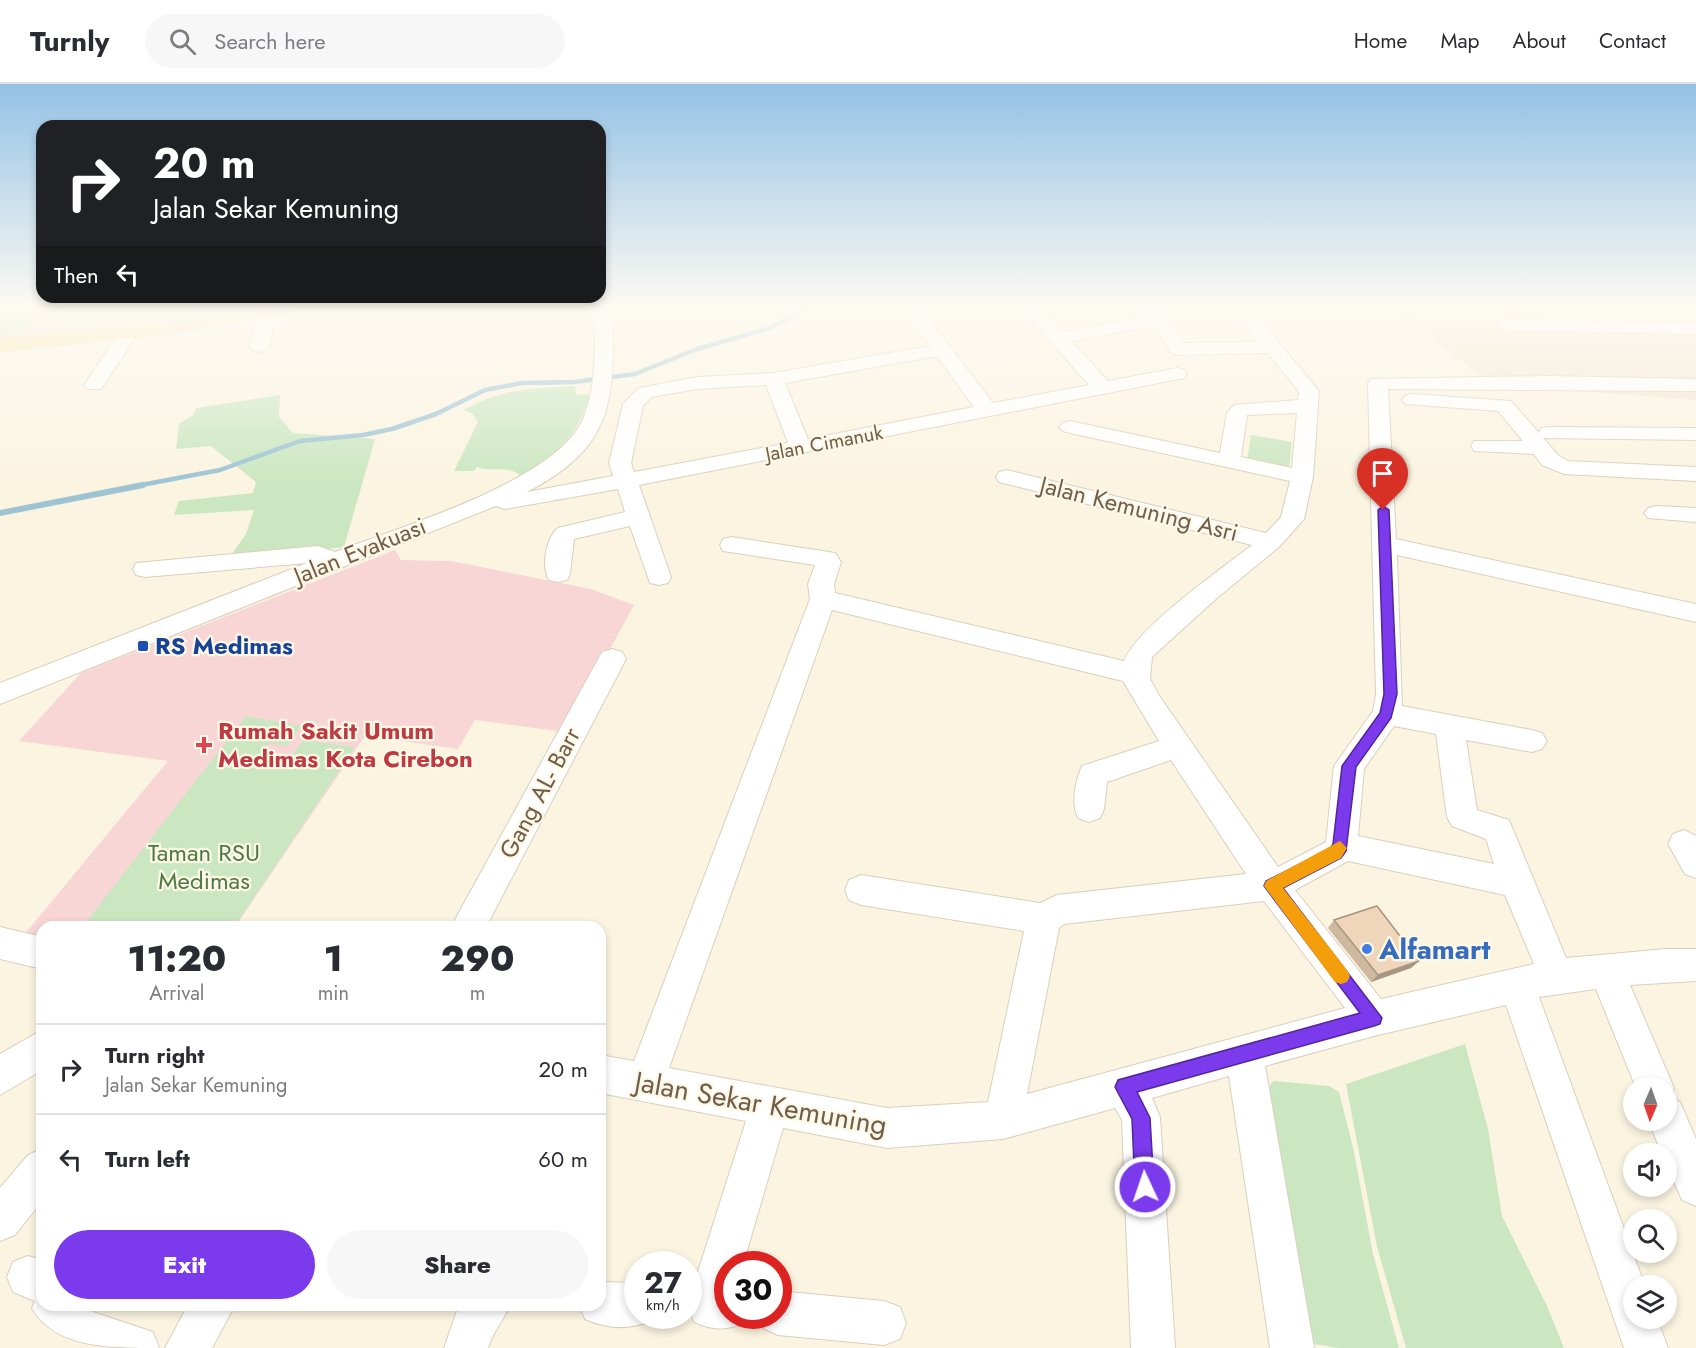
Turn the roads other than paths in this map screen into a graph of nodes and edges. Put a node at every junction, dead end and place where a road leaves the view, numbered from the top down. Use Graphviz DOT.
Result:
graph roads {
  1 [pos="107,365"];
  2 [pos="602,365"];
  3 [pos="854,365"];
  4 [pos="953,365"];
  5 [pos="1082,365"];
  6 [pos="1289,365"];
  7 [pos="1177,374"];
  8 [pos="773,379"];
  9 [pos="94,385"];
  10 [pos="1696,385"];
  11 [pos="1104,389"];
  12 [pos="1401,400"];
  13 [pos="1309,406"];
  14 [pos="988,411"];
  15 [pos="1070,427"];
  16 [pos="1696,434"];
  17 [pos="1544,440"];
  18 [pos="1482,446"];
  19 [pos="801,447"];
  20 [pos="1229,463"];
  21 [pos="1696,474"];
  22 [pos="1006,477"];
  23 [pos="1302,477"];
  24 [pos="626,481"];
  25 [pos="587,489"];
  26 [pos="470,507"];
  27 [pos="1656,513"];
  28 [pos="1696,515"];
  29 [pos="640,516"];
  30 [pos="596,524"];
  31 [pos="1271,542"];
  32 [pos="1384,544"];
  33 [pos="732,545"];
  34 [pos="333,562"];
  35 [pos="145,569"];
  36 [pos="558,574"];
  37 [pos="659,577"];
  38 [pos="823,599"];
  39 [pos="1696,613"];
  40 [pos="612,659"];
  41 [pos="1133,674"];
  42 [pos="0,694"];
  43 [pos="1387,714"];
  44 [pos="1449,726"];
  45 [pos="1532,741"];
  46 [pos="1179,746"];
  47 [pos="1089,809"];
  48 [pos="1341,846"];
  49 [pos="1517,883"];
  50 [pos="1272,886"];
  51 [pos="861,890"];
  52 [pos="1044,919"];
  53 [pos="471,921"];
  54 [pos="0,943"];
  55 [pos="36,952"];
  56 [pos="1696,965"];
  57 [pos="1606,971"];
  58 [pos="1556,976"];
  59 [pos="1517,986"];
  60 [pos="1374,1018"];
  61 [pos="36,1052"];
  62 [pos="1244,1053"];
  63 [pos="606,1075"];
  64 [pos="0,1076"];
  65 [pos="1650,1077"];
  66 [pos="645,1082"];
  67 [pos="1125,1087"];
  68 [pos="770,1106"];
  69 [pos="1003,1120"];
  70 [pos="1672,1131"];
  71 [pos="36,1176"];
  72 [pos="1696,1186"];
  73 [pos="0,1220"];
  74 [pos="1623,1283"];
  75 [pos="606,1304"];
  76 [pos="624,1305"];
  77 [pos="708,1307"];
  78 [pos="60,1311"];
  79 [pos="209,1311"];
  80 [pos="483,1311"];
  81 [pos="792,1314"];
  82 [pos="884,1323"];
  83 [pos="1639,1329"];
  84 [pos="186,1347"];
  85 [pos="136,1348"];
  86 [pos="466,1348"];
  87 [pos="1153,1348"];
  88 [pos="1292,1348"];
  89 [pos="1646,1348"];
  1 -- 9 [label="street"];
  2 -- 26 [label="street, Jalan Evakuasi"];
  3 -- 8 [label="street"];
  4 -- 14 [label="street"];
  5 -- 11 [label="street"];
  6 -- 13 [label="street"];
  7 -- 11 [label="street, Jalan Cimanuk"];
  8 -- 19 [label="street"];
  8 -- 24 [label="street"];
  10 -- 32 [label="street"];
  11 -- 14 [label="street, Jalan Cimanuk"];
  12 -- 17 [label="street"];
  13 -- 20 [label="street"];
  13 -- 23 [label="street"];
  14 -- 19 [label="street, Jalan Cimanuk"];
  15 -- 20 [label="street"];
  16 -- 17 [label="street"];
  17 -- 18 [label="street"];
  17 -- 21 [label="street"];
  19 -- 24 [label="street, Jalan Cimanuk"];
  20 -- 23 [label="street"];
  22 -- 31 [label="street, Jalan Kemuning Asri"];
  23 -- 31 [label="street"];
  24 -- 25 [label="street, Jalan Cimanuk"];
  24 -- 29 [label="street"];
  25 -- 26 [label="street, Jalan Cimanuk"];
  25 -- 30 [label="street"];
  26 -- 34 [label="street, Jalan Evakuasi"];
  27 -- 28 [label="street"];
  29 -- 30 [label="street"];
  29 -- 37 [label="street"];
  30 -- 36 [label="street"];
  31 -- 41 [label="street"];
  32 -- 39 [label="street"];
  32 -- 43 [label="street"];
  33 -- 38 [label="street"];
  34 -- 35 [label="street"];
  34 -- 42 [label="street, Jalan Evakuasi"];
  38 -- 41 [label="street"];
  38 -- 66 [label="street"];
  40 -- 53 [label="street, Gang AL- Barr"];
  41 -- 46 [label="street"];
  43 -- 44 [label="street"];
  43 -- 48 [label="street"];
  44 -- 45 [label="street"];
  44 -- 49 [label="street"];
  46 -- 47 [label="street"];
  46 -- 50 [label="street"];
  48 -- 49 [label="street"];
  48 -- 50 [label="street"];
  49 -- 58 [label="street"];
  50 -- 52 [label="street"];
  50 -- 60 [label="street"];
  51 -- 52 [label="street"];
  52 -- 69 [label="street"];
  54 -- 55 [label="street"];
  56 -- 57 [label="street, Jalan Sekar Kemuning"];
  57 -- 58 [label="street, Jalan Sekar Kemuning"];
  57 -- 65 [label="street"];
  58 -- 59 [label="street, Jalan Sekar Kemuning"];
  59 -- 60 [label="street, Jalan Sekar Kemuning"];
  59 -- 74 [label="street"];
  60 -- 62 [label="street, Jalan Sekar Kemuning"];
  61 -- 64 [label="street"];
  62 -- 67 [label="street, Jalan Sekar Kemuning"];
  62 -- 88 [label="street"];
  63 -- 66 [label="street, Jalan Sekar Kemuning"];
  66 -- 68 [label="street, Jalan Sekar Kemuning"];
  67 -- 69 [label="street, Jalan Sekar Kemuning"];
  67 -- 87 [label="street"];
  68 -- 69 [label="street, Jalan Sekar Kemuning"];
  68 -- 77 [label="street"];
  70 -- 72 [label="street"];
  71 -- 73 [label="street"];
  75 -- 76 [label="street"];
  78 -- 85 [label="street"];
  79 -- 84 [label="street"];
  80 -- 86 [label="street"];
  81 -- 82 [label="street"];
  83 -- 89 [label="street"];
}
